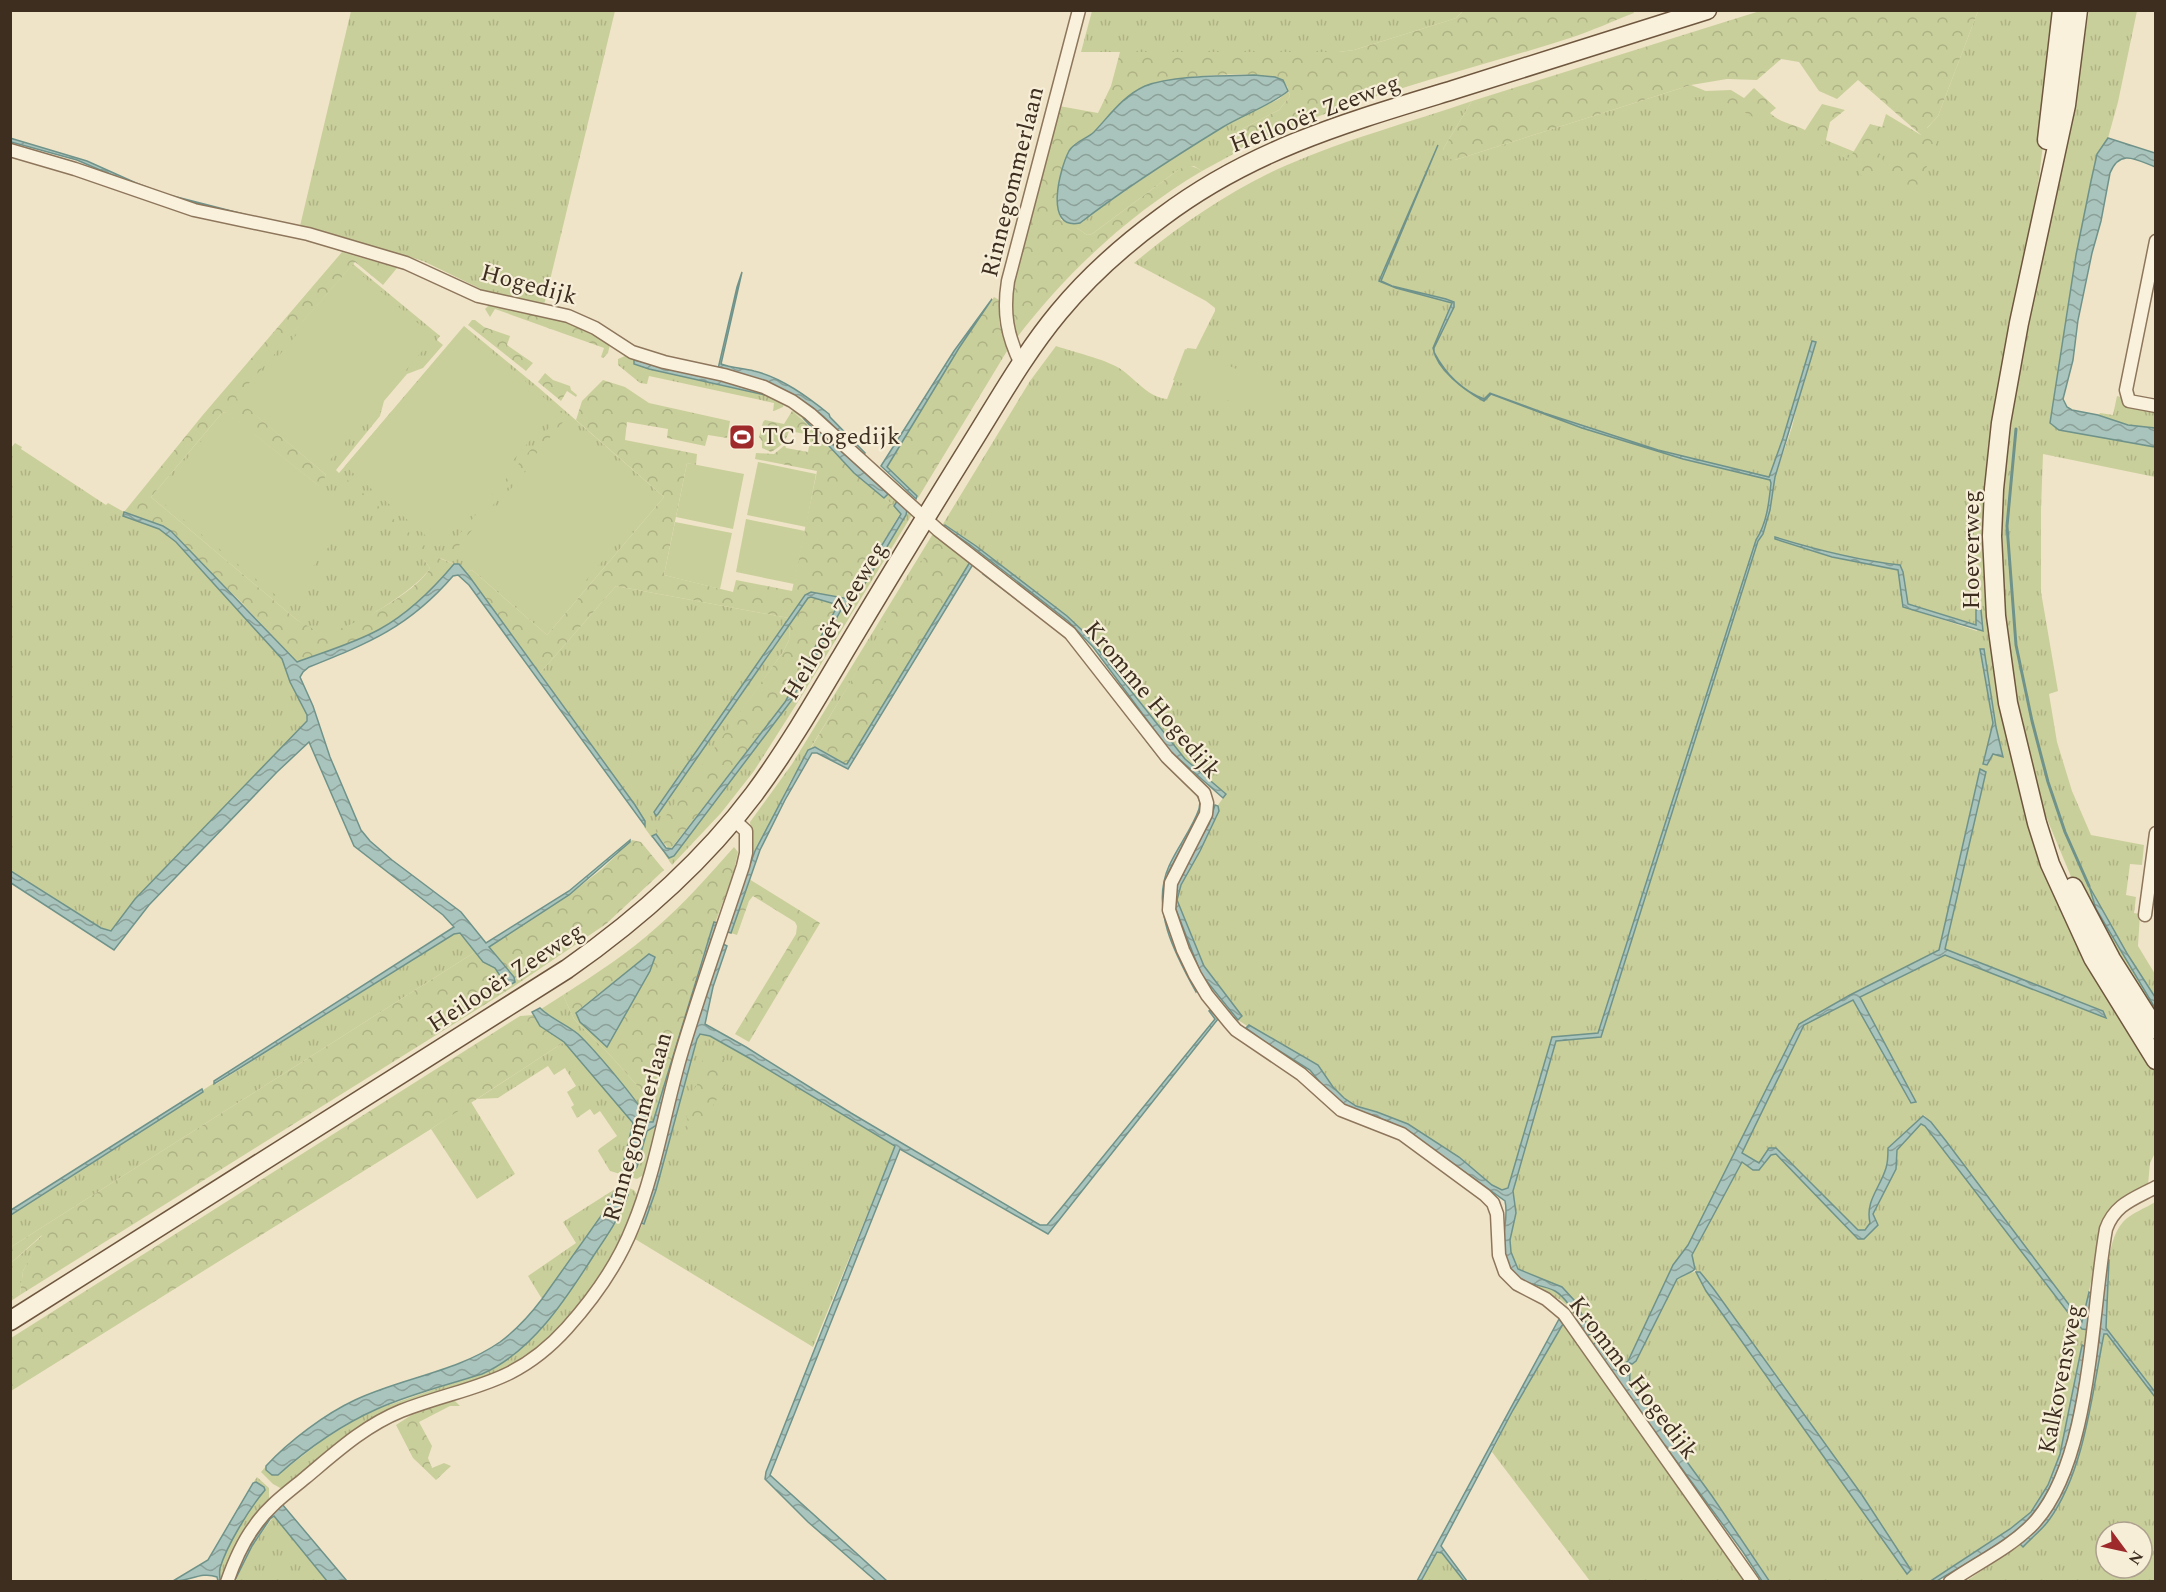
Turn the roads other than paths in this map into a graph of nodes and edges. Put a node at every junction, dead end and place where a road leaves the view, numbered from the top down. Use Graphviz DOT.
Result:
graph roads {
  1 [pos="1078,10"];
  2 [pos="1707,10"];
  3 [pos="2062,10"];
  4 [pos="2078,10"];
  5 [pos="10,150"];
  6 [pos="2156,241"];
  7 [pos="2019,323"];
  8 [pos="1021,364"];
  9 [pos="2156,406"];
  10 [pos="925,518"];
  11 [pos="2025,775"];
  12 [pos="734,819"];
  13 [pos="2156,833"];
  14 [pos="2145,915"];
  15 [pos="2156,1030"];
  16 [pos="2156,1060"];
  17 [pos="2154,1187"];
  18 [pos="10,1321"];
  19 [pos="227,1581"];
  20 [pos="1753,1581"];
  21 [pos="1950,1581"];
  1 -- 8 [label="street, Rinnegommerlaan"];
  2 -- 8 [label="street, Heilooër Zeeweg"];
  3 -- 7 [label="street, Hoeverweg"];
  4 -- 7 [label="street, Hoeverweg"];
  5 -- 10 [label="street, Hogedijk"];
  6 -- 9 [label="street"];
  7 -- 11 [label="street, Hoeverweg"];
  8 -- 10 [label="street, Heilooër Zeeweg"];
  10 -- 12 [label="street, Heilooër Zeeweg"];
  10 -- 20 [label="street, Kromme Hogedijk"];
  11 -- 15 [label="street, Hoeverweg"];
  11 -- 16 [label="street, Hoeverweg"];
  12 -- 18 [label="street, Heilooër Zeeweg"];
  12 -- 19 [label="street, Rinnegommerlaan"];
  13 -- 14 [label="street"];
  17 -- 21 [label="street, Kalkovensweg"];
}
